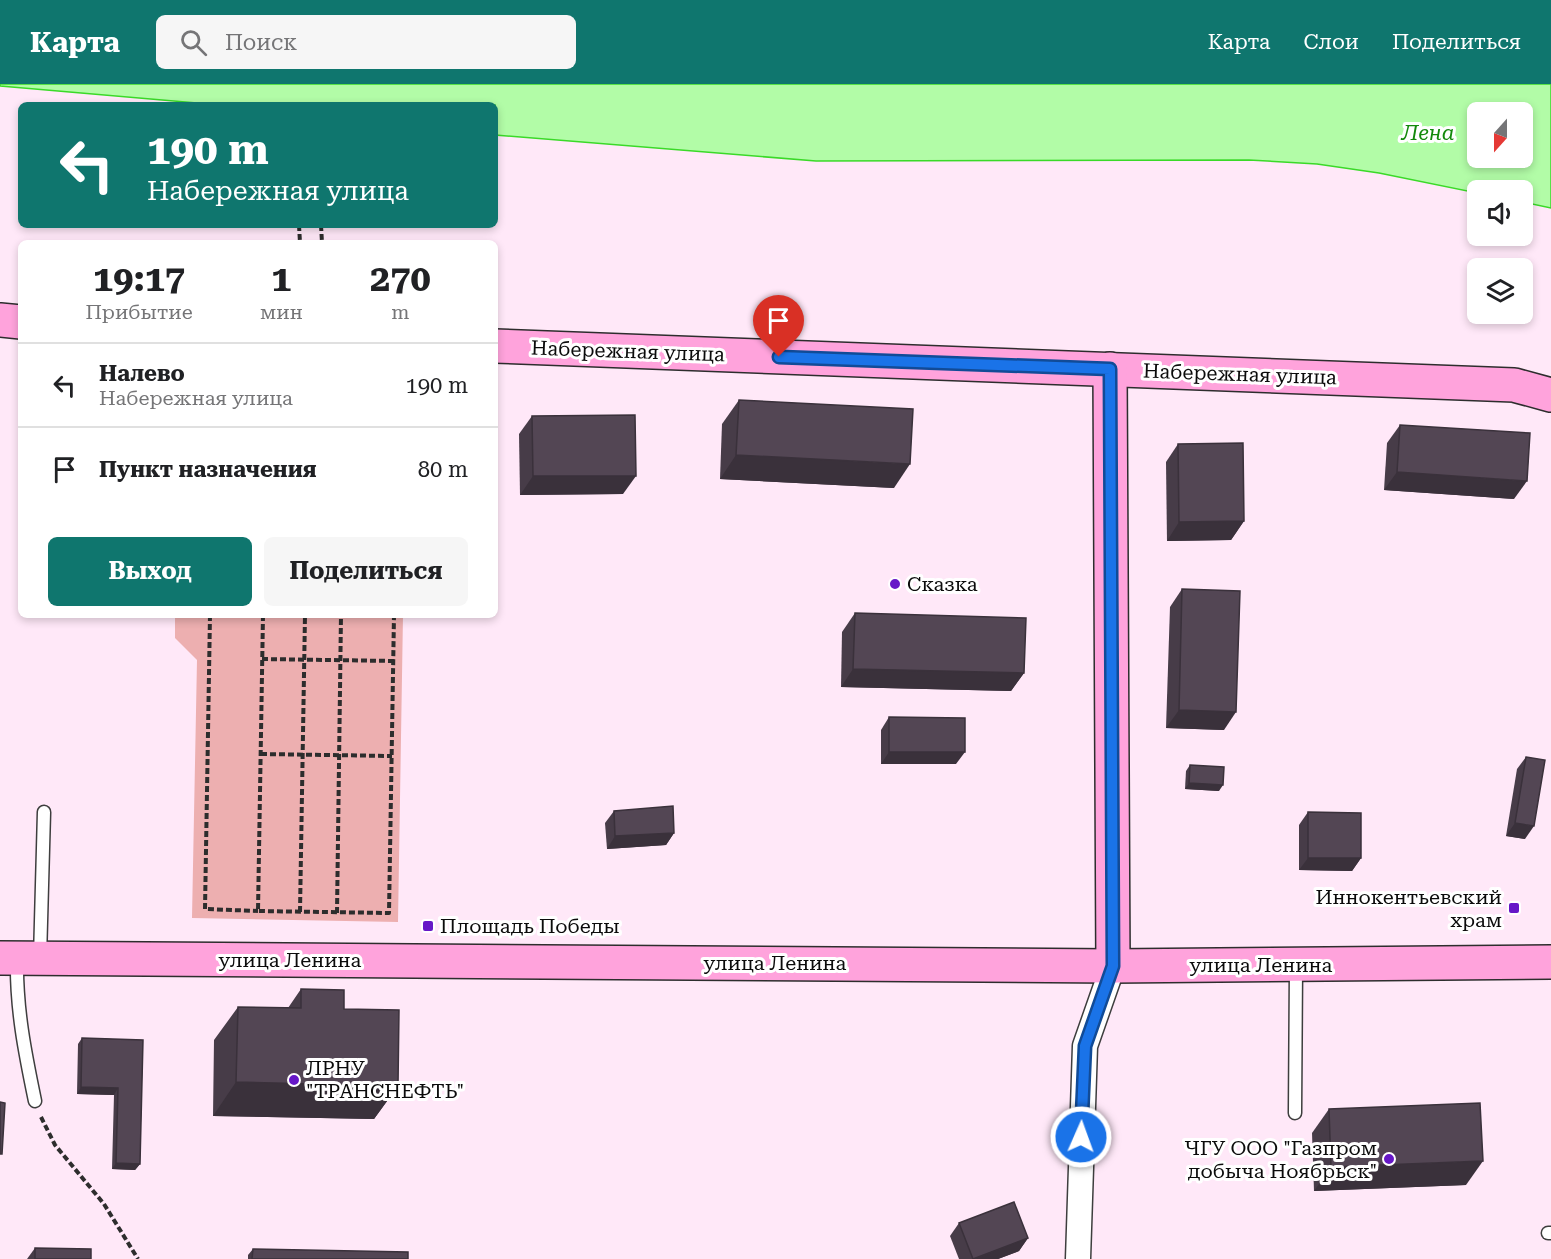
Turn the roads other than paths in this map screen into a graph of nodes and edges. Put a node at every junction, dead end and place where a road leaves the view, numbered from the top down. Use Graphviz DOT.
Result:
graph roads {
  1 [pos="0,320"];
  2 [pos="18,322"];
  3 [pos="498,346"];
  4 [pos="1110,369"];
  5 [pos="1551,395"];
  6 [pos="44,812"];
  7 [pos="19,958"];
  8 [pos="1551,962"];
  9 [pos="1296,965"];
  10 [pos="1113,966"];
  11 [pos="35,1101"];
  12 [pos="1295,1113"];
  13 [pos="1078,1259"];
  1 -- 2 [label="street"];
  3 -- 4 [label="street, Набережная улица"];
  4 -- 5 [label="street, Набережная улица"];
  4 -- 10 [label="street"];
  6 -- 7 [label="lane"];
  7 -- 10 [label="street, улица Ленина"];
  7 -- 11 [label="lane"];
  8 -- 9 [label="street, улица Ленина"];
  9 -- 10 [label="street, улица Ленина"];
  9 -- 12 [label="lane"];
  10 -- 13 [label="street"];
}
